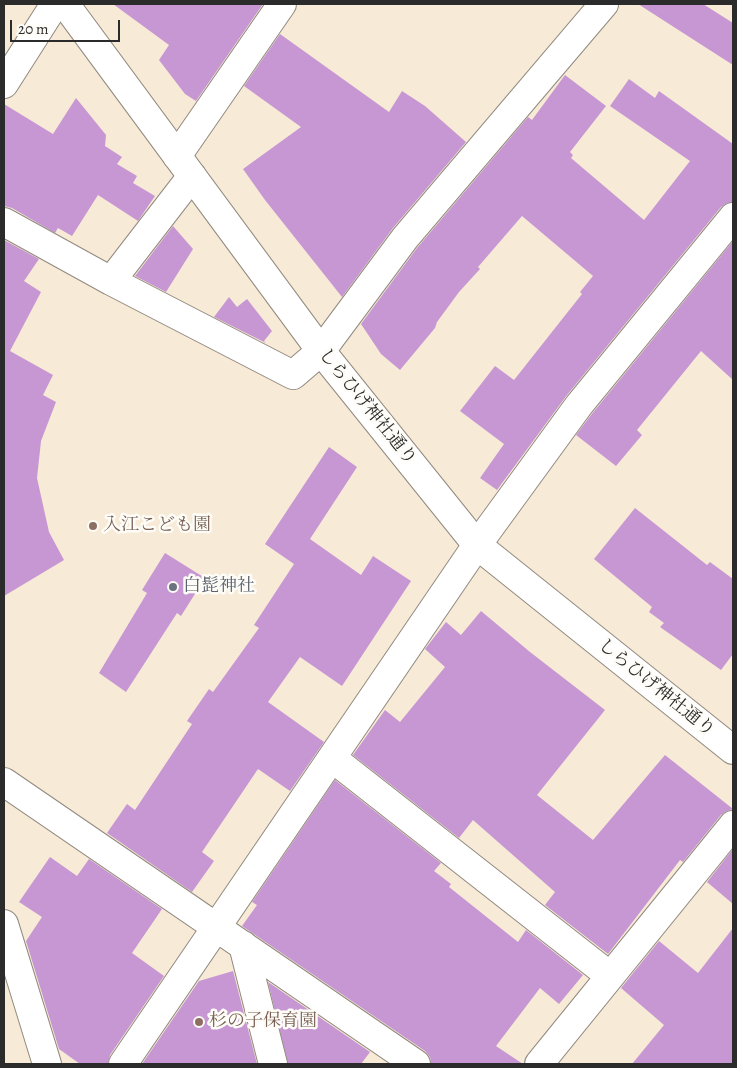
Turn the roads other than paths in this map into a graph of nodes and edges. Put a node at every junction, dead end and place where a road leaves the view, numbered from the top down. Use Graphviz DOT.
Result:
graph roads {
  1 [pos="55,4"];
  2 [pos="65,4"];
  3 [pos="282,4"];
  4 [pos="604,4"];
  5 [pos="4,84"];
  6 [pos="185,166"];
  7 [pos="733,217"];
  8 [pos="4,222"];
  9 [pos="111,281"];
  10 [pos="322,351"];
  11 [pos="477,545"];
  12 [pos="733,750"];
  13 [pos="332,758"];
  14 [pos="4,782"];
  15 [pos="733,825"];
  16 [pos="4,924"];
  17 [pos="216,926"];
  18 [pos="243,945"];
  19 [pos="610,976"];
  20 [pos="47,1064"];
  21 [pos="122,1064"];
  22 [pos="273,1064"];
  23 [pos="416,1064"];
  24 [pos="539,1064"];
  1 -- 5 [label="street"];
  2 -- 6 [label="street, しらひげ神社通り"];
  3 -- 6 [label="street"];
  4 -- 10 [label="street"];
  6 -- 9 [label="street"];
  6 -- 10 [label="street, しらひげ神社通り"];
  7 -- 11 [label="street"];
  8 -- 9 [label="street"];
  9 -- 10 [label="street"];
  10 -- 11 [label="street, しらひげ神社通り"];
  11 -- 12 [label="street, しらひげ神社通り"];
  11 -- 13 [label="street"];
  13 -- 17 [label="street"];
  13 -- 19 [label="street"];
  14 -- 17 [label="street"];
  15 -- 19 [label="street"];
  16 -- 20 [label="street"];
  17 -- 18 [label="street"];
  17 -- 21 [label="street"];
  18 -- 22 [label="street"];
  18 -- 23 [label="street"];
  19 -- 24 [label="street"];
}
